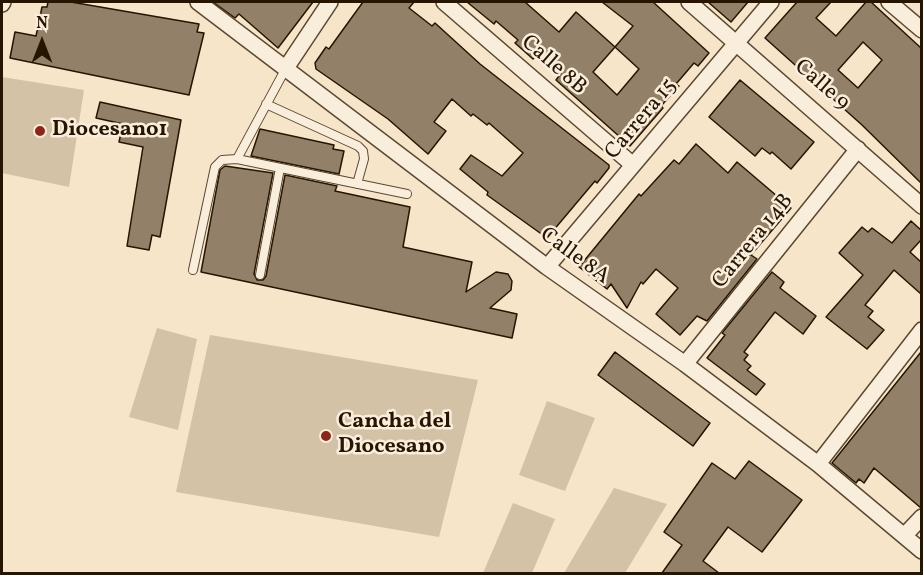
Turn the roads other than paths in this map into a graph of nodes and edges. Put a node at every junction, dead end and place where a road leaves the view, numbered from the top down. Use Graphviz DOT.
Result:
graph roads {
  1 [pos="198,2"];
  2 [pos="330,2"];
  3 [pos="444,2"];
  4 [pos="688,2"];
  5 [pos="771,2"];
  6 [pos="889,2"];
  7 [pos="921,30"];
  8 [pos="737,42"];
  9 [pos="286,68"];
  10 [pos="266,104"];
  11 [pos="858,148"];
  12 [pos="237,159"];
  13 [pos="633,165"];
  14 [pos="280,168"];
  15 [pos="357,184"];
  16 [pos="407,194"];
  17 [pos="921,206"];
  18 [pos="547,267"];
  19 [pos="193,270"];
  20 [pos="260,275"];
  21 [pos="921,330"];
  22 [pos="685,364"];
  23 [pos="818,464"];
  24 [pos="921,518"];
  25 [pos="904,536"];
  26 [pos="921,550"];
  1 -- 9 [label="street, Calle 8A"];
  2 -- 9 [label="street"];
  3 -- 13 [label="street, Calle 8B"];
  4 -- 8 [label="street, Calle 9"];
  5 -- 8 [label="street, Carrera 15"];
  6 -- 7 [label="street"];
  8 -- 11 [label="street, Calle 9"];
  8 -- 13 [label="street, Carrera 15"];
  9 -- 10 [label="lane"];
  9 -- 18 [label="street, Calle 8A"];
  10 -- 12 [label="lane"];
  10 -- 15 [label="lane"];
  11 -- 17 [label="street, Calle 9"];
  11 -- 22 [label="street, Carrera 14B"];
  12 -- 14 [label="lane"];
  12 -- 19 [label="lane"];
  13 -- 18 [label="street, Carrera 15"];
  14 -- 15 [label="lane"];
  14 -- 20 [label="lane"];
  15 -- 16 [label="lane"];
  18 -- 22 [label="street, Calle 8A"];
  21 -- 23 [label="street"];
  22 -- 23 [label="street, Calle 8A"];
  23 -- 25 [label="street, Calle 8A"];
  24 -- 25 [label="street"];
  25 -- 26 [label="street, Calle 8A"];
}
